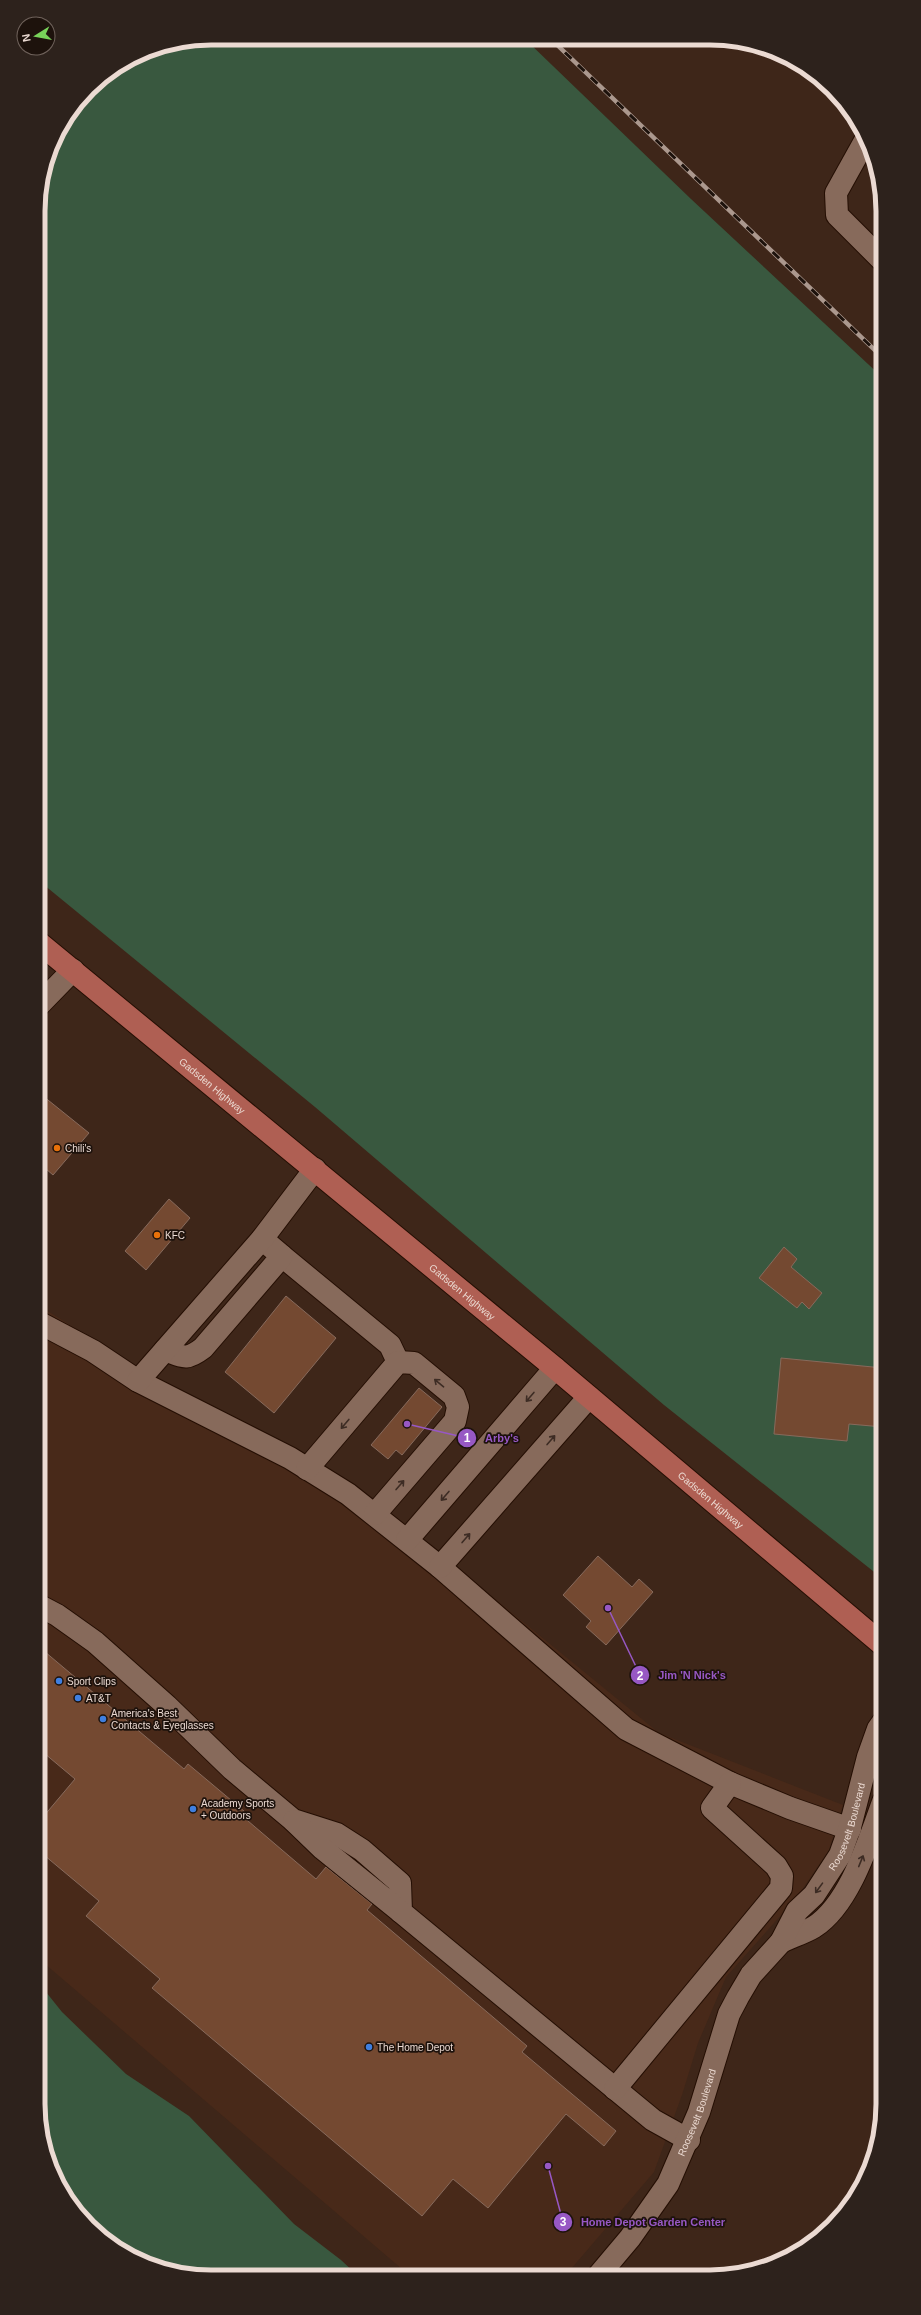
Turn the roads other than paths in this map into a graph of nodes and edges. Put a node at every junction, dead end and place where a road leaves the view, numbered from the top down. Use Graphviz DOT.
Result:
graph roads {
  1 [pos="862,146"];
  2 [pos="876,254"];
  3 [pos="45,948"];
  4 [pos="73,970"];
  5 [pos="45,999"];
  6 [pos="315,1169"];
  7 [pos="262,1238"];
  8 [pos="282,1256"];
  9 [pos="45,1326"];
  10 [pos="165,1350"];
  11 [pos="398,1362"];
  12 [pos="555,1368"];
  13 [pos="138,1381"];
  14 [pos="588,1397"];
  15 [pos="307,1469"];
  16 [pos="375,1514"];
  17 [pos="407,1540"];
  18 [pos="440,1567"];
  19 [pos="45,1608"];
  20 [pos="876,1639"];
  21 [pos="876,1735"];
  22 [pos="730,1783"];
  23 [pos="850,1828"];
  24 [pos="876,1838"];
  25 [pos="781,1942"];
  26 [pos="615,2089"];
  27 [pos="689,2140"];
  28 [pos="603,2270"];
  1 -- 2 [label="street"];
  3 -- 4 [label="main road, Gadsden Highway"];
  4 -- 5 [label="street"];
  4 -- 6 [label="main road, Gadsden Highway"];
  6 -- 7 [label="street"];
  6 -- 12 [label="main road, Gadsden Highway"];
  7 -- 8 [label="street"];
  7 -- 10 [label="street"];
  8 -- 10 [label="street"];
  8 -- 11 [label="street"];
  9 -- 13 [label="street"];
  10 -- 13 [label="street"];
  11 -- 15 [label="street, one-way"];
  16 -- 11 [label="street, one-way"];
  12 -- 14 [label="main road, Gadsden Highway"];
  12 -- 17 [label="street, one-way"];
  13 -- 15 [label="street"];
  18 -- 14 [label="street, one-way"];
  14 -- 20 [label="main road, Gadsden Highway"];
  15 -- 16 [label="street"];
  16 -- 17 [label="street"];
  17 -- 18 [label="street"];
  18 -- 22 [label="street"];
  19 -- 26 [label="street"];
  21 -- 23 [label="street, Roosevelt Boulevard"];
  22 -- 23 [label="street"];
  22 -- 26 [label="street"];
  23 -- 25 [label="street, Roosevelt Boulevard, one-way"];
  25 -- 24 [label="street, Roosevelt Boulevard, one-way"];
  25 -- 27 [label="street, Roosevelt Boulevard"];
  26 -- 27 [label="street"];
  27 -- 28 [label="street, Roosevelt Boulevard"];
}
